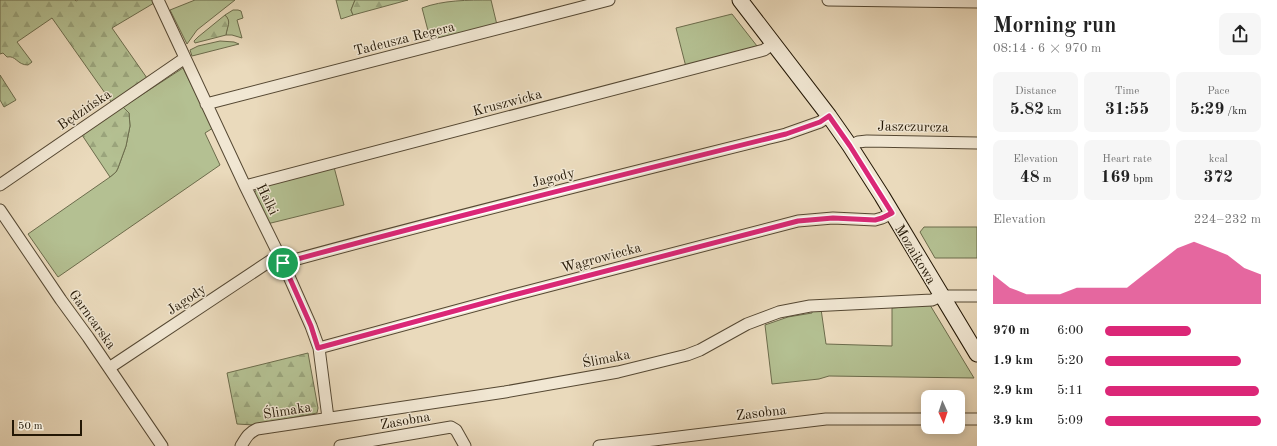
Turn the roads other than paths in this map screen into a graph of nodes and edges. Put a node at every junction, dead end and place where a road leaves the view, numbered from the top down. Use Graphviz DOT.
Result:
graph roads {
  1 [pos="158,0"];
  2 [pos="609,0"];
  3 [pos="828,0"];
  4 [pos="746,1"];
  5 [pos="977,2"];
  6 [pos="774,43"];
  7 [pos="185,58"];
  8 [pos="206,104"];
  9 [pos="829,116"];
  10 [pos="977,142"];
  11 [pos="850,146"];
  12 [pos="0,185"];
  13 [pos="245,186"];
  14 [pos="0,210"];
  15 [pos="892,213"];
  16 [pos="281,259"];
  17 [pos="941,296"];
  18 [pos="977,296"];
  19 [pos="318,348"];
  20 [pos="977,354"];
  21 [pos="109,368"];
  22 [pos="328,418"];
  23 [pos="921,419"];
  24 [pos="965,419"];
  25 [pos="977,419"];
  26 [pos="162,446"];
  27 [pos="242,446"];
  28 [pos="340,446"];
  29 [pos="465,446"];
  30 [pos="599,446"];
  1 -- 7 [label="street, Halki"];
  2 -- 8 [label="street, Tadeusza Regera"];
  3 -- 5 [label="street"];
  4 -- 6 [label="street, Mozaikowa"];
  6 -- 9 [label="street, Mozaikowa"];
  6 -- 13 [label="street, Kruszwicka"];
  7 -- 8 [label="street, Halki"];
  7 -- 12 [label="street, Będzińska"];
  8 -- 13 [label="street, Halki"];
  9 -- 11 [label="street, Mozaikowa"];
  9 -- 16 [label="street, Jagody"];
  10 -- 11 [label="street, Jaszczurcza"];
  11 -- 15 [label="street, Mozaikowa"];
  13 -- 16 [label="street, Halki"];
  14 -- 21 [label="street, Garncarska"];
  15 -- 17 [label="street, Mozaikowa"];
  15 -- 19 [label="street, Wągrowiecka"];
  16 -- 19 [label="street, Halki"];
  16 -- 21 [label="street, Jagody"];
  17 -- 18 [label="street, Ślimaka"];
  17 -- 20 [label="street, Mozaikowa"];
  17 -- 22 [label="street, Ślimaka"];
  19 -- 22 [label="street, Halki"];
  21 -- 26 [label="street, Garncarska"];
  22 -- 27 [label="street, Ślimaka"];
  23 -- 30 [label="street, Zasobna"];
  24 -- 25 [label="street"];
  28 -- 29 [label="street, Zasobna"];
}
